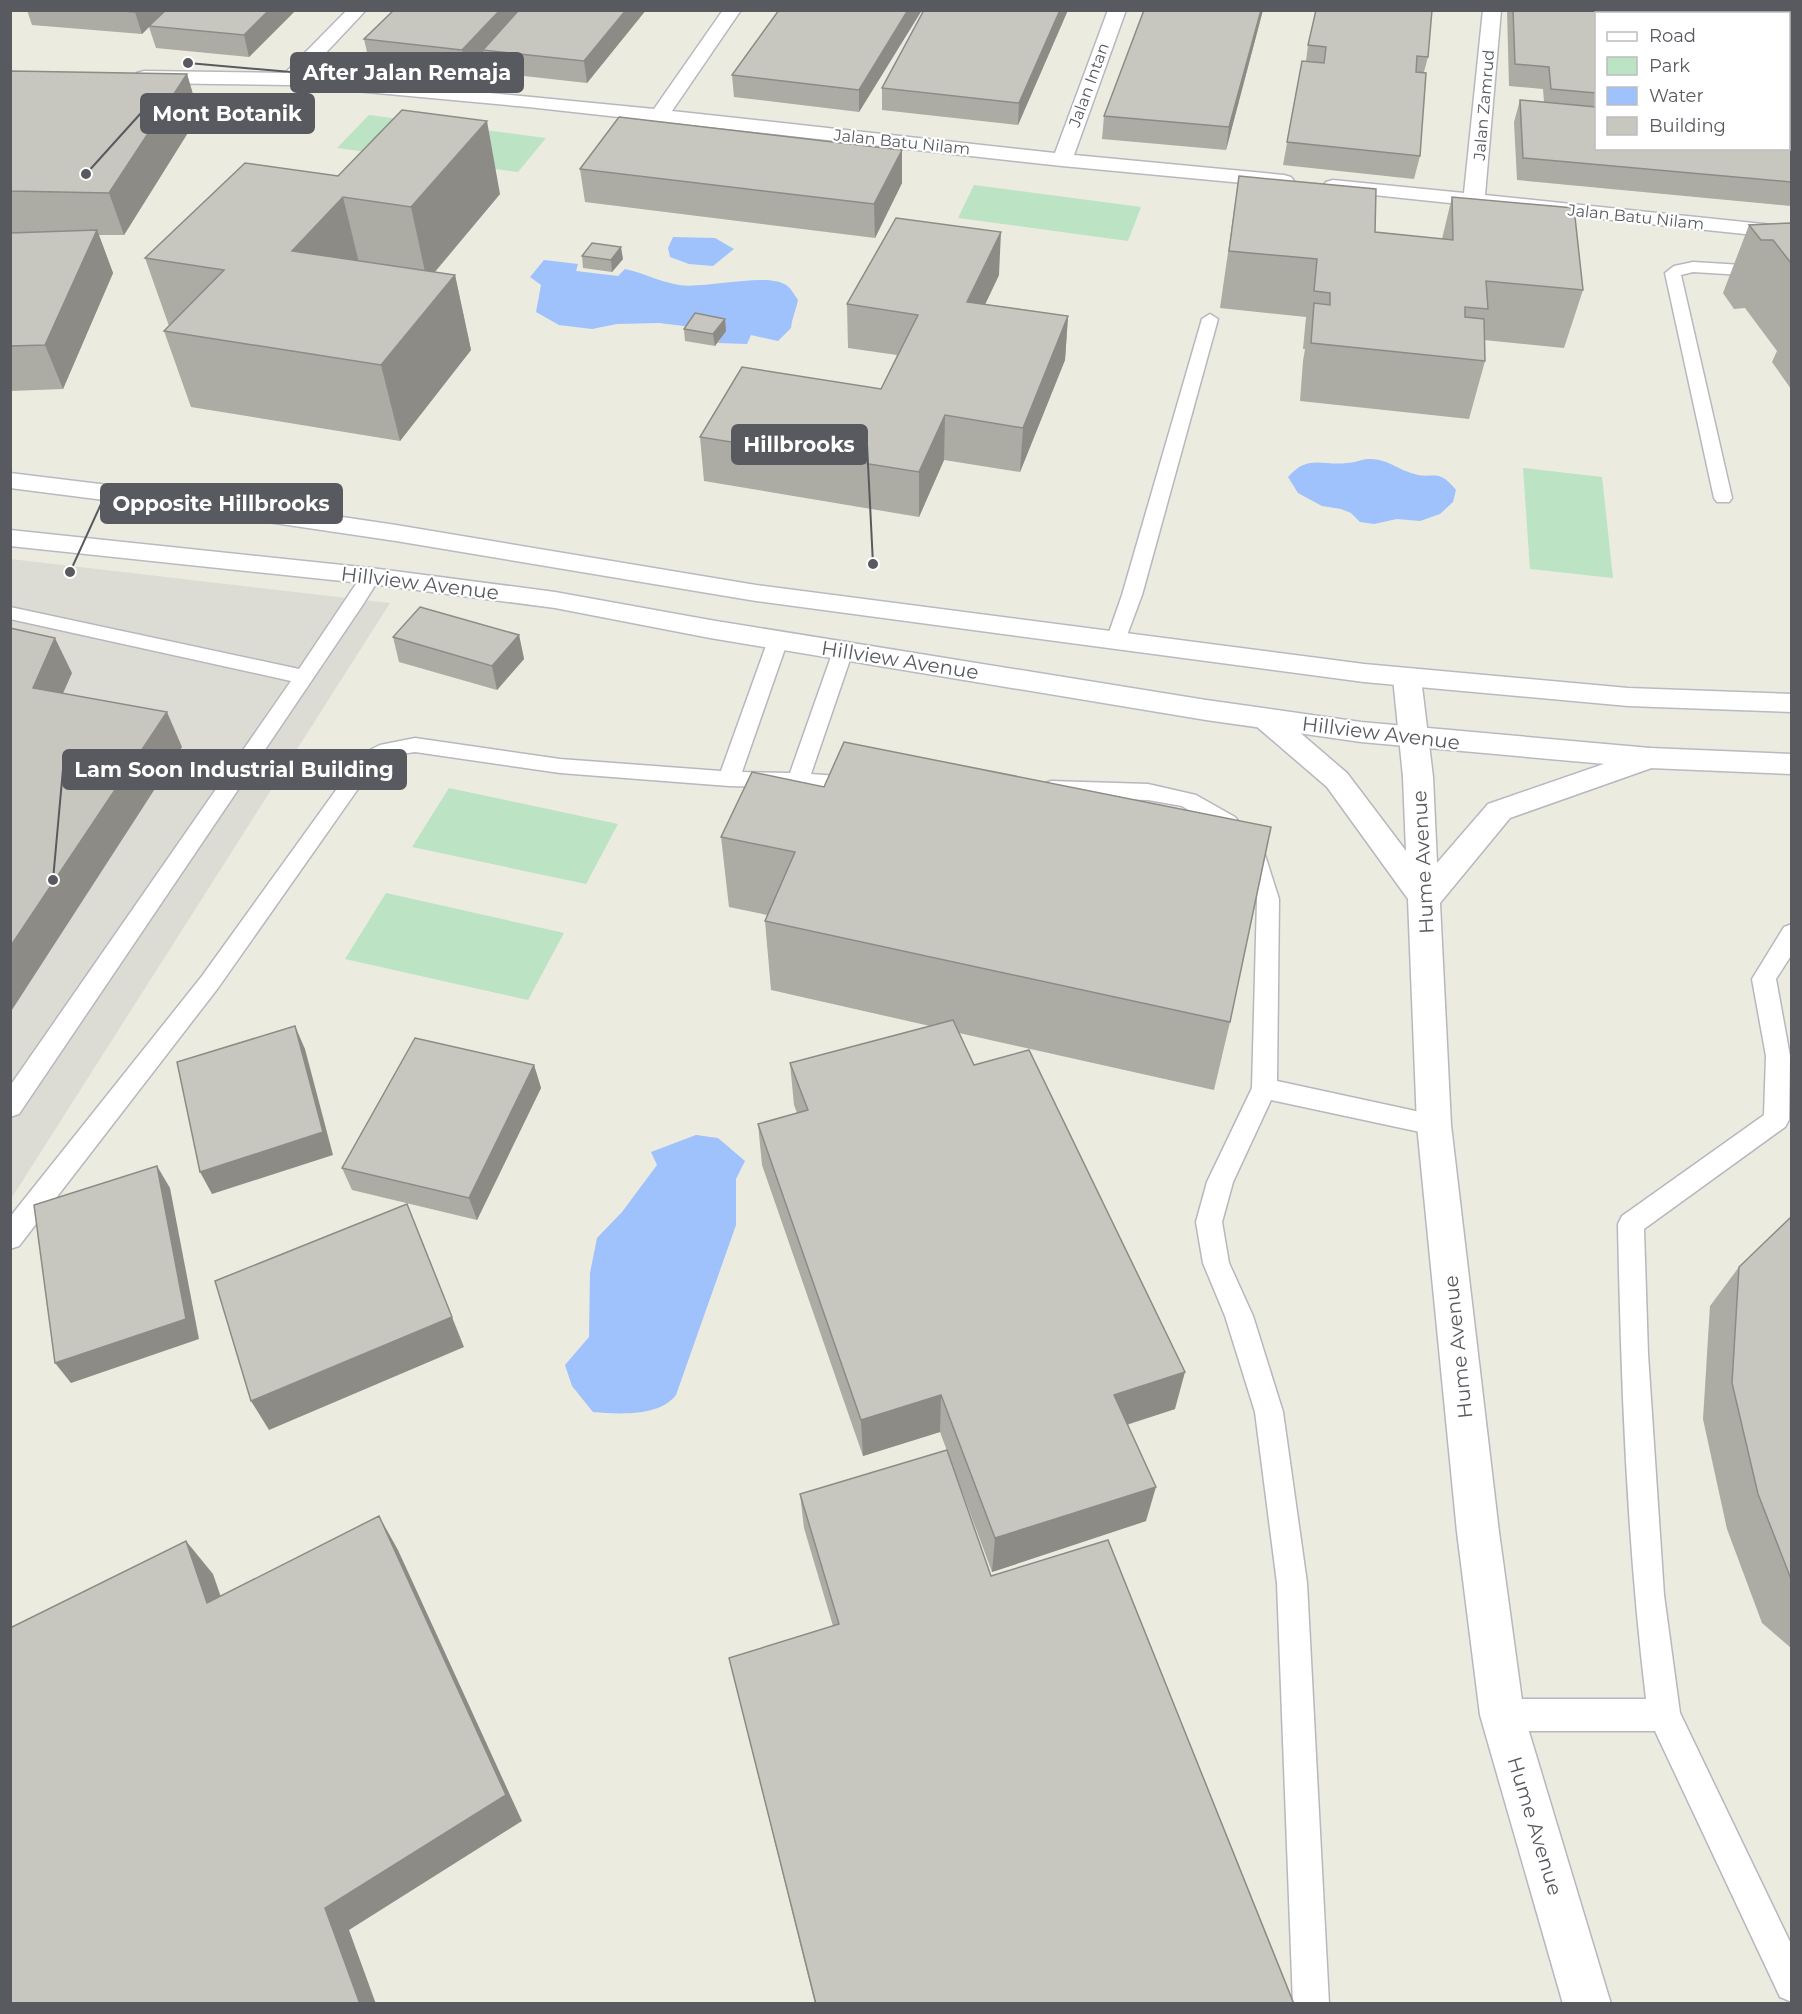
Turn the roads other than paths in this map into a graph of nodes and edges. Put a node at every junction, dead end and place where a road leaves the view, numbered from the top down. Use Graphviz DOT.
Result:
graph roads {
  1 [pos="357,10"];
  2 [pos="732,10"];
  3 [pos="1117,10"];
  4 [pos="1492,10"];
  5 [pos="123,76"];
  6 [pos="290,79"];
  7 [pos="660,114"];
  8 [pos="1062,160"];
  9 [pos="1474,200"];
  10 [pos="1791,233"];
  11 [pos="1791,273"];
  12 [pos="1210,320"];
  13 [pos="10,480"];
  14 [pos="1723,498"];
  15 [pos="10,538"];
  16 [pos="371,576"];
  17 [pos="10,613"];
  18 [pos="778,640"];
  19 [pos="1116,640"];
  20 [pos="843,651"];
  21 [pos="303,677"];
  22 [pos="1407,678"];
  23 [pos="1791,702"];
  24 [pos="1266,719"];
  25 [pos="1415,739"];
  26 [pos="1650,758"];
  27 [pos="1791,764"];
  28 [pos="729,779"];
  29 [pos="798,782"];
  30 [pos="879,784"];
  31 [pos="1031,788"];
  32 [pos="1425,900"];
  33 [pos="1791,933"];
  34 [pos="1264,1088"];
  35 [pos="10,1107"];
  36 [pos="1434,1125"];
  37 [pos="10,1238"];
  38 [pos="1502,1715"];
  39 [pos="1664,1715"];
  40 [pos="1791,1985"];
  41 [pos="1311,2004"];
  42 [pos="1587,2004"];
  1 -- 6 [label="street"];
  2 -- 7 [label="street"];
  3 -- 8 [label="street, Jalan Intan"];
  4 -- 9 [label="street, Jalan Zamrud"];
  5 -- 6 [label="street, Jalan Batu Nilam"];
  6 -- 7 [label="street, Jalan Batu Nilam"];
  7 -- 8 [label="street, Jalan Batu Nilam"];
  8 -- 9 [label="street, Jalan Batu Nilam"];
  9 -- 10 [label="street, Jalan Batu Nilam"];
  11 -- 14 [label="lane"];
  12 -- 19 [label="lane"];
  13 -- 19 [label="street"];
  15 -- 16 [label="street, Hillview Avenue"];
  16 -- 18 [label="street, Hillview Avenue"];
  16 -- 21 [label="lane"];
  17 -- 21 [label="lane"];
  18 -- 20 [label="street, Hillview Avenue"];
  18 -- 28 [label="lane"];
  19 -- 22 [label="street"];
  20 -- 24 [label="street, Hillview Avenue"];
  20 -- 29 [label="lane"];
  21 -- 35 [label="lane"];
  22 -- 23 [label="street"];
  22 -- 25 [label="street, Hume Avenue"];
  24 -- 25 [label="street, Hillview Avenue"];
  24 -- 32 [label="street"];
  25 -- 26 [label="street, Hillview Avenue"];
  25 -- 32 [label="street, Hume Avenue"];
  26 -- 27 [label="street, Hillview Avenue"];
  26 -- 32 [label="street"];
  28 -- 29 [label="lane"];
  28 -- 37 [label="lane"];
  29 -- 30 [label="lane"];
  31 -- 34 [label="lane"];
  32 -- 36 [label="street, Hume Avenue"];
  33 -- 39 [label="lane"];
  34 -- 36 [label="lane"];
  34 -- 41 [label="lane"];
  36 -- 38 [label="street, Hume Avenue"];
  38 -- 39 [label="lane"];
  38 -- 42 [label="street, Hume Avenue"];
  39 -- 40 [label="lane"];
}
